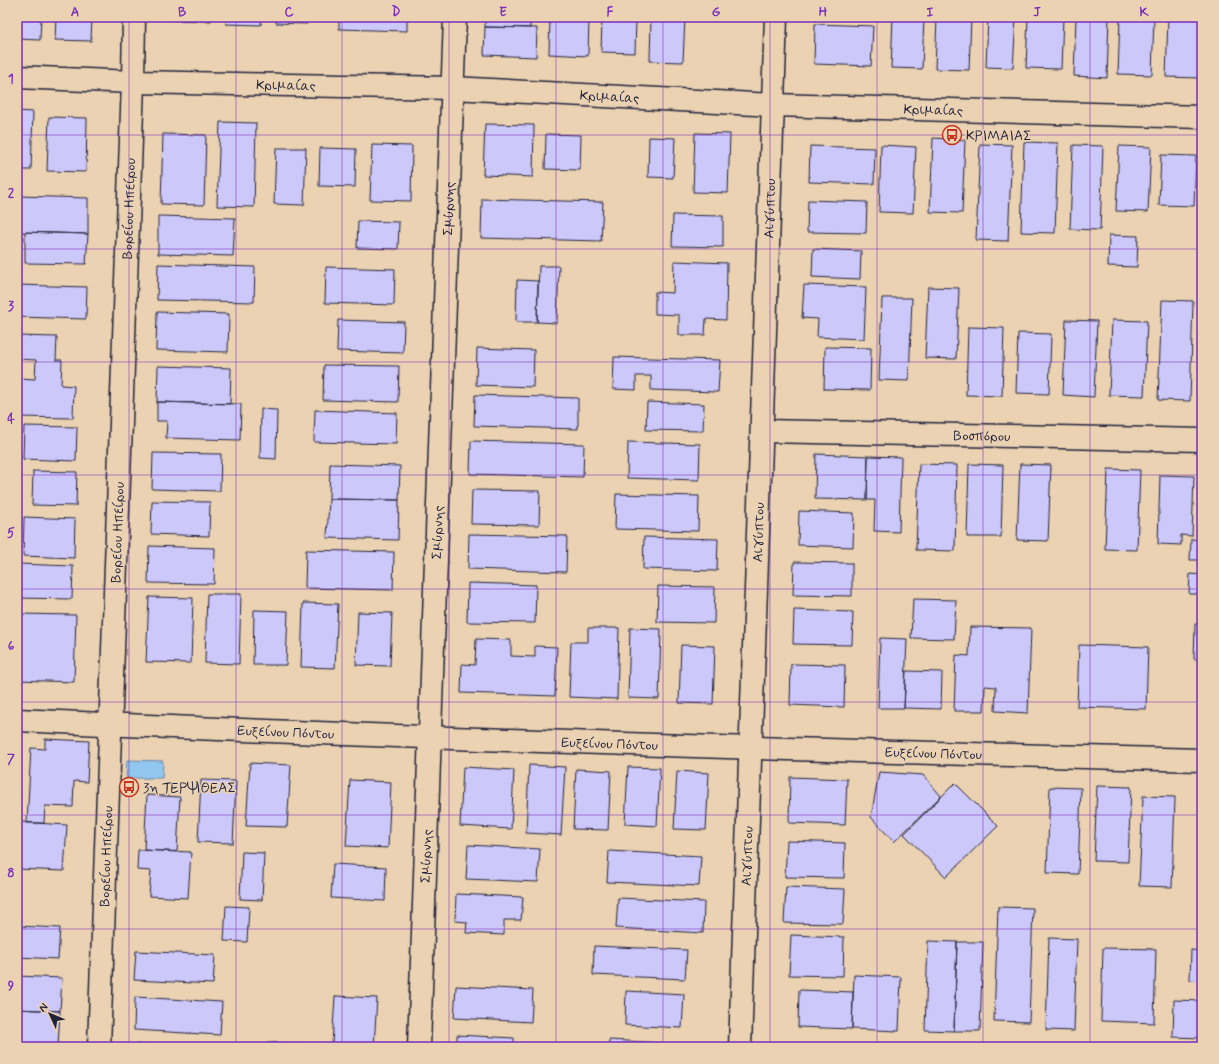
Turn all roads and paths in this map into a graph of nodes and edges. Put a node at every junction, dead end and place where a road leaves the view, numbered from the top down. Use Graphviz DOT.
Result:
graph roads {
  1 [pos="134,17"];
  2 [pos="455,17"];
  3 [pos="776,17"];
  4 [pos="17,77"];
  5 [pos="132,82"];
  6 [pos="453,88"];
  7 [pos="773,105"];
  8 [pos="1202,117"];
  9 [pos="762,431"];
  10 [pos="1202,440"];
  11 [pos="17,720"];
  12 [pos="111,724"];
  13 [pos="430,737"];
  14 [pos="750,748"];
  15 [pos="1202,760"];
  16 [pos="100,1047"];
  17 [pos="419,1047"];
  18 [pos="740,1047"];
  1 -- 5 [label="street, Βορείου Ηπείρου"];
  2 -- 6 [label="street, Σμύρνης"];
  3 -- 7 [label="street, Αιγύπτου"];
  4 -- 5 [label="street, Κριμαίας"];
  5 -- 6 [label="street, Κριμαίας"];
  5 -- 12 [label="street, Βορείου Ηπείρου"];
  6 -- 7 [label="street, Κριμαίας"];
  6 -- 13 [label="street, Σμύρνης"];
  7 -- 8 [label="street, Κριμαίας"];
  7 -- 9 [label="street, Αιγύπτου"];
  9 -- 10 [label="street, Βοσπόρου"];
  9 -- 14 [label="street, Αιγύπτου"];
  11 -- 12 [label="street, Ευξείνου Πόντου"];
  12 -- 13 [label="street, Ευξείνου Πόντου"];
  12 -- 16 [label="street, Βορείου Ηπείρου"];
  13 -- 14 [label="street, Ευξείνου Πόντου"];
  13 -- 17 [label="street, Σμύρνης"];
  14 -- 15 [label="street, Ευξείνου Πόντου"];
  14 -- 18 [label="street, Αιγύπτου"];
}
